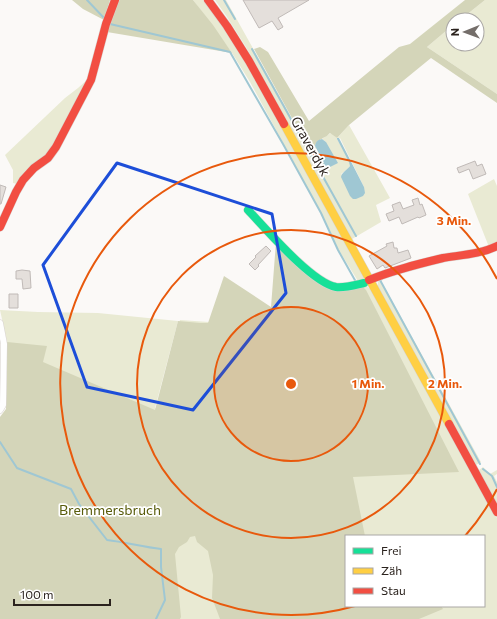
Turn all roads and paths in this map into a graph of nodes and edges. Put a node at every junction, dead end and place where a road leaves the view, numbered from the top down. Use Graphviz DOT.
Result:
graph roads {
  1 [pos="115,0"];
  2 [pos="208,0"];
  3 [pos="248,210"];
  4 [pos="0,228"];
  5 [pos="497,246"];
  6 [pos="367,281"];
  7 [pos="0,323"];
  8 [pos="0,410"];
  9 [pos="497,512"];
  1 -- 4 [label="main road"];
  2 -- 6 [label="main road, Graverdyk"];
  3 -- 6 [label="main road"];
  5 -- 6 [label="main road"];
  6 -- 9 [label="main road, Graverdyk"];
  7 -- 8 [label="street"];
}
